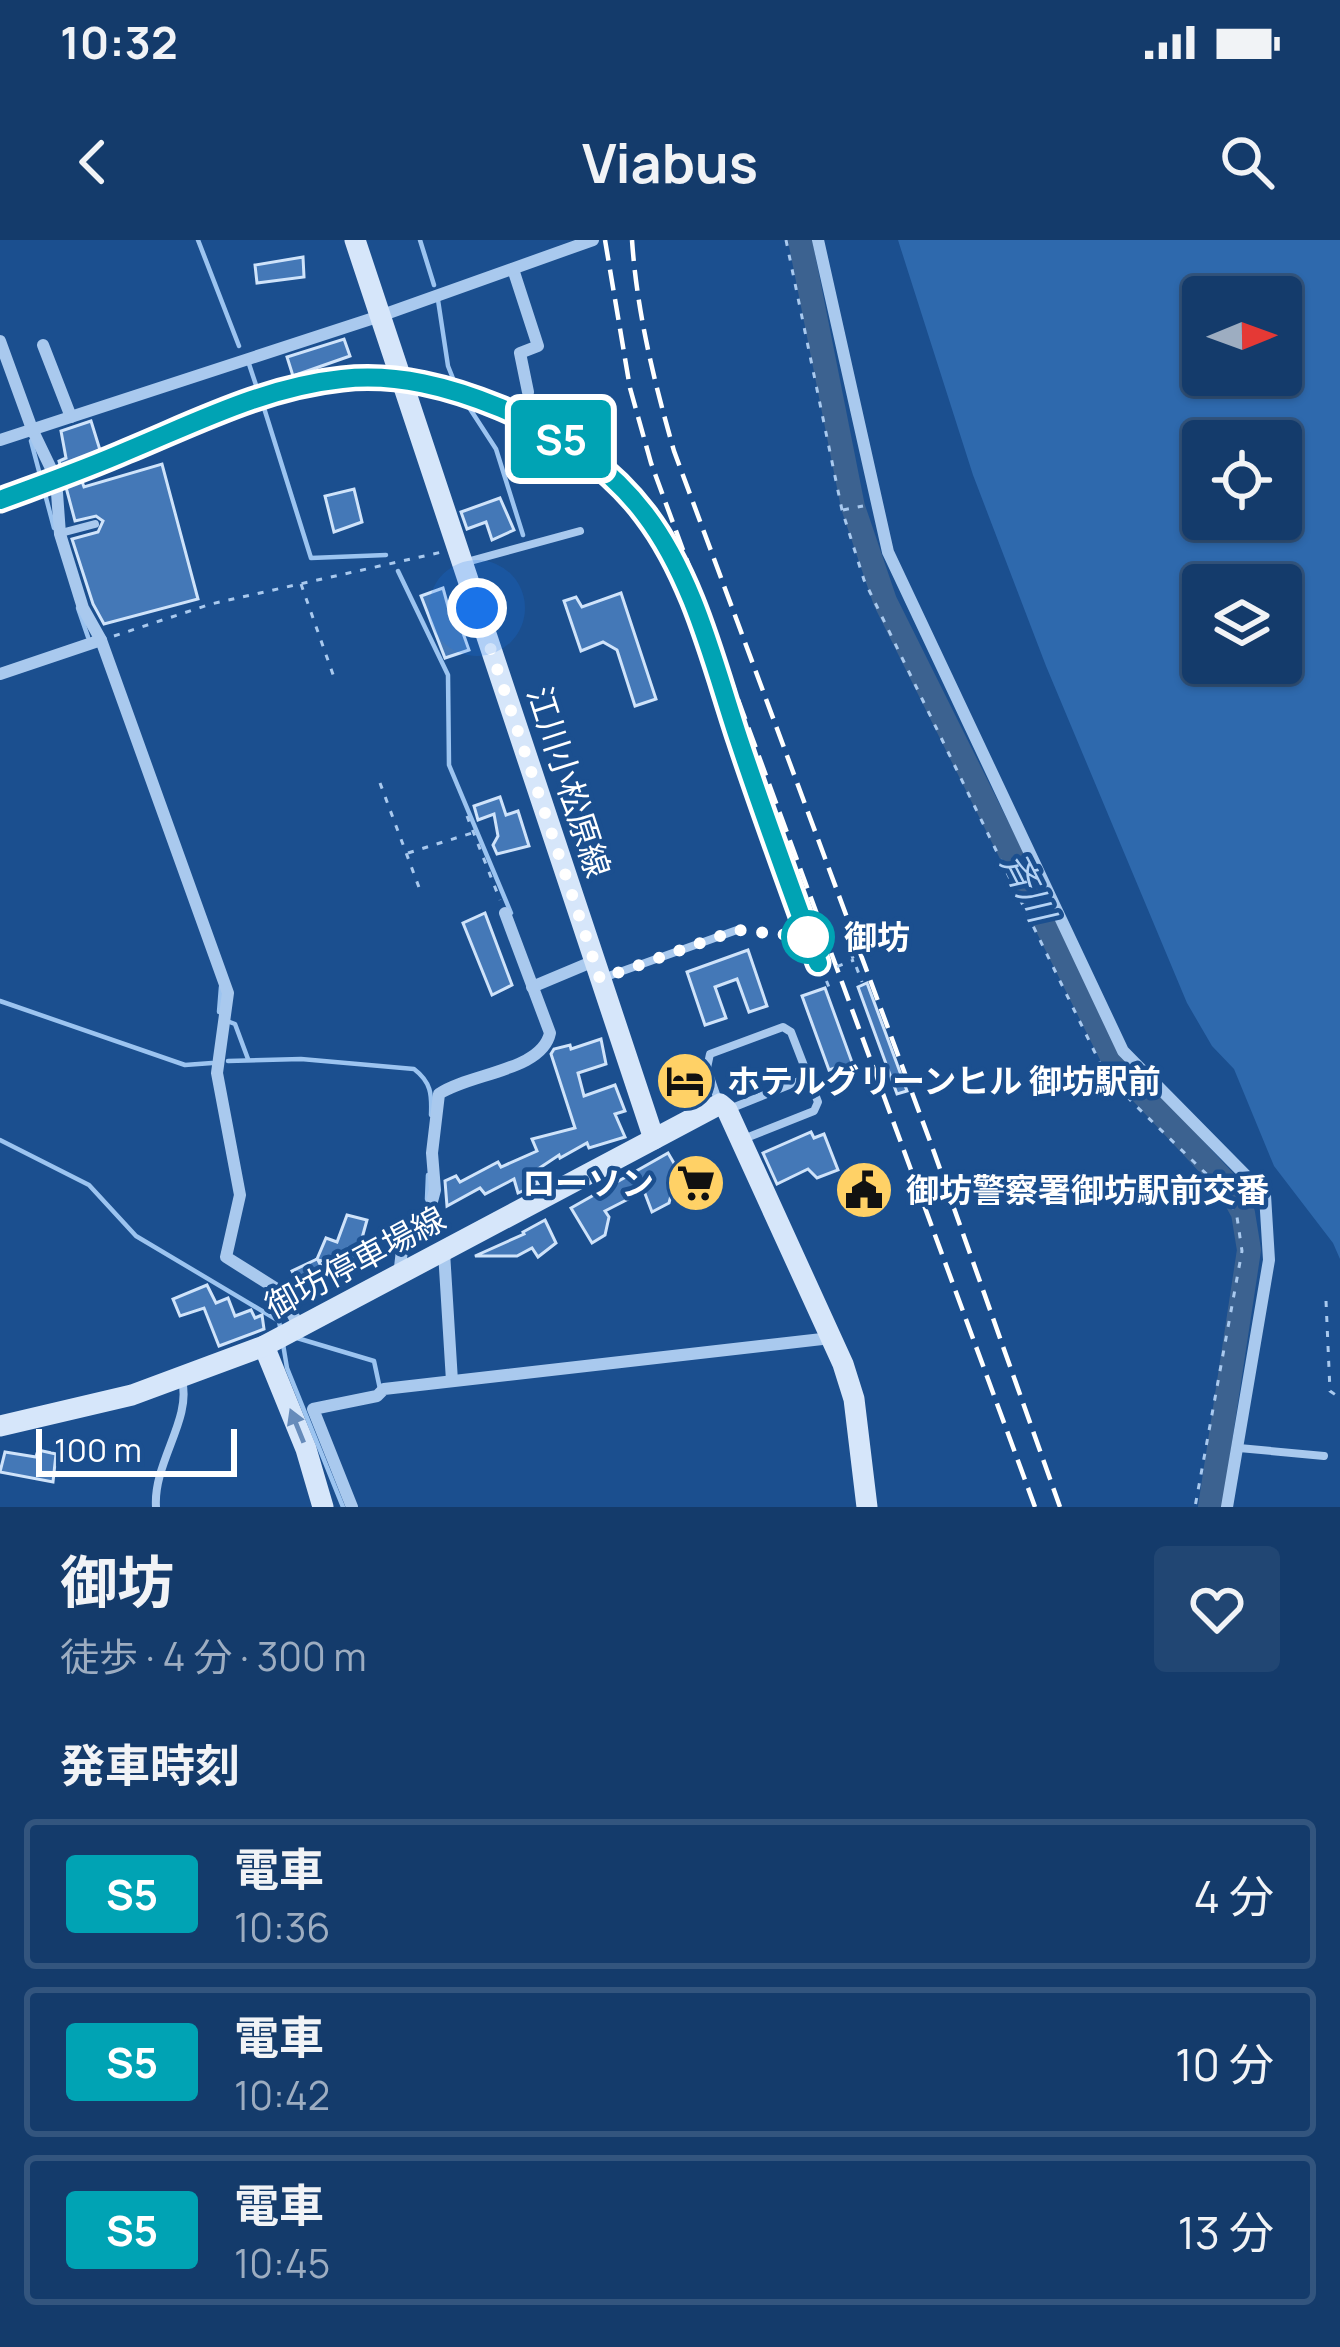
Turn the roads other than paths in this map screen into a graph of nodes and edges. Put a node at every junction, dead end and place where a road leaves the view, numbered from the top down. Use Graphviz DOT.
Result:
graph roads {
  1 [pos="355,240"];
  2 [pos="593,240"];
  3 [pos="818,240"];
  4 [pos="513,268"];
  5 [pos="380,316"];
  6 [pos="0,341"];
  7 [pos="43,345"];
  8 [pos="528,392"];
  9 [pos="70,417"];
  10 [pos="32,429"];
  11 [pos="0,440"];
  12 [pos="95,524"];
  13 [pos="580,531"];
  14 [pos="60,534"];
  15 [pos="459,556"];
  16 [pos="101,640"];
  17 [pos="0,674"];
  18 [pos="505,913"];
  19 [pos="737,930"];
  20 [pos="597,970"];
  21 [pos="532,987"];
  22 [pos="809,1077"];
  23 [pos="723,1107"];
  24 [pos="654,1139"];
  25 [pos="740,1141"];
  26 [pos="444,1252"];
  27 [pos="400,1277"];
  28 [pos="302,1330"];
  29 [pos="830,1338"];
  30 [pos="265,1346"];
  31 [pos="182,1380"];
  32 [pos="452,1381"];
  33 [pos="0,1426"];
  34 [pos="1239,1448"];
  35 [pos="1324,1456"];
  36 [pos="156,1507"];
  37 [pos="323,1507"];
  38 [pos="352,1507"];
  39 [pos="867,1507"];
  40 [pos="1228,1507"];
  1 -- 5 [label="main road, 江川小松原線"];
  2 -- 4 [label="street"];
  3 -- 34 [label="street"];
  4 -- 5 [label="street"];
  4 -- 8 [label="street"];
  5 -- 9 [label="street"];
  5 -- 15 [label="main road, 江川小松原線"];
  6 -- 10 [label="street"];
  7 -- 9 [label="street"];
  9 -- 10 [label="street"];
  10 -- 11 [label="street"];
  10 -- 14 [label="street"];
  12 -- 14 [label="lane"];
  13 -- 15 [label="lane"];
  14 -- 16 [label="street"];
  15 -- 20 [label="main road, 江川小松原線"];
  16 -- 17 [label="street"];
  16 -- 28 [label="street"];
  18 -- 21 [label="street"];
  19 -- 20 [label="lane"];
  20 -- 21 [label="street"];
  20 -- 24 [label="main road, 江川小松原線"];
  21 -- 27 [label="street"];
  22 -- 23 [label="lane"];
  22 -- 23 [label="lane"];
  22 -- 25 [label="lane"];
  23 -- 24 [label="main road, 御坊停車場線"];
  23 -- 25 [label="main road"];
  24 -- 26 [label="main road, 御坊停車場線"];
  25 -- 29 [label="main road"];
  26 -- 27 [label="main road, 御坊停車場線"];
  26 -- 32 [label="street"];
  27 -- 28 [label="main road, 御坊停車場線"];
  28 -- 30 [label="main road, 御坊停車場線"];
  29 -- 32 [label="street"];
  29 -- 39 [label="main road"];
  30 -- 31 [label="main road, 御坊停車場線"];
  37 -- 30 [label="main road, one-way"];
  31 -- 33 [label="main road, 御坊停車場線"];
  31 -- 36 [label="lane"];
  32 -- 38 [label="street"];
  34 -- 35 [label="lane"];
  34 -- 40 [label="street"];
}
